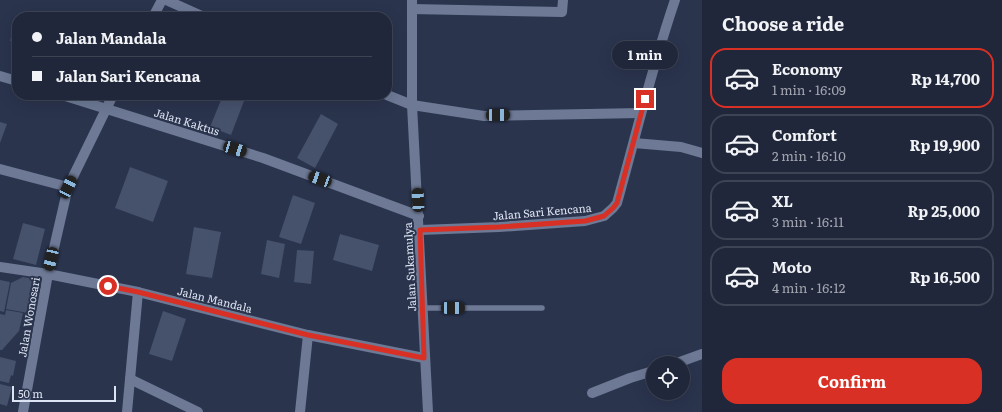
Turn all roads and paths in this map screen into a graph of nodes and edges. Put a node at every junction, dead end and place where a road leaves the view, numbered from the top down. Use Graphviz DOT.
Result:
graph roads {
  1 [pos="162,0"];
  2 [pos="166,0"];
  3 [pos="563,0"];
  4 [pos="675,0"];
  5 [pos="412,5"];
  6 [pos="156,12"];
  7 [pos="193,12"];
  8 [pos="0,76"];
  9 [pos="12,80"];
  10 [pos="392,97"];
  11 [pos="79,100"];
  12 [pos="110,100"];
  13 [pos="412,105"];
  14 [pos="106,108"];
  15 [pos="641,113"];
  16 [pos="634,143"];
  17 [pos="702,153"];
  18 [pos="0,169"];
  19 [pos="68,187"];
  20 [pos="419,216"];
  21 [pos="420,230"];
  22 [pos="0,267"];
  23 [pos="48,274"];
  24 [pos="138,292"];
  25 [pos="423,308"];
  26 [pos="542,308"];
  27 [pos="308,335"];
  28 [pos="702,354"];
  29 [pos="424,358"];
  30 [pos="690,358"];
  31 [pos="646,373"];
  32 [pos="130,380"];
  33 [pos="592,393"];
  34 [pos="23,412"];
  35 [pos="127,412"];
  36 [pos="198,412"];
  37 [pos="300,412"];
  38 [pos="428,412"];
  1 -- 6 [label="street"];
  2 -- 7 [label="street"];
  3 -- 5 [label="street"];
  4 -- 15 [label="street, Jalan Sari Kencana"];
  5 -- 13 [label="street, Jalan Sukamulya"];
  8 -- 9 [label="street"];
  10 -- 13 [label="street"];
  11 -- 14 [label="street, Jalan Kaktus"];
  12 -- 14 [label="street, Jalan Wonosari"];
  13 -- 15 [label="street"];
  13 -- 20 [label="street, Jalan Sukamulya"];
  14 -- 19 [label="street, Jalan Wonosari"];
  14 -- 20 [label="street, Jalan Kaktus"];
  15 -- 16 [label="street, Jalan Sari Kencana"];
  16 -- 17 [label="street"];
  16 -- 21 [label="street, Jalan Sari Kencana"];
  18 -- 19 [label="street"];
  19 -- 23 [label="street, Jalan Wonosari"];
  20 -- 21 [label="street, Jalan Sukamulya"];
  21 -- 25 [label="street, Jalan Sukamulya"];
  22 -- 23 [label="street, Jalan Mandala"];
  23 -- 24 [label="street, Jalan Mandala"];
  23 -- 34 [label="street, Jalan Wonosari"];
  24 -- 27 [label="street, Jalan Mandala"];
  24 -- 32 [label="street"];
  25 -- 26 [label="lane"];
  25 -- 29 [label="street, Jalan Sukamulya"];
  27 -- 29 [label="street, Jalan Mandala"];
  27 -- 37 [label="street"];
  28 -- 30 [label="street"];
  29 -- 38 [label="street, Jalan Sukamulya"];
  31 -- 33 [label="street"];
  32 -- 35 [label="street"];
  32 -- 36 [label="street"];
}
